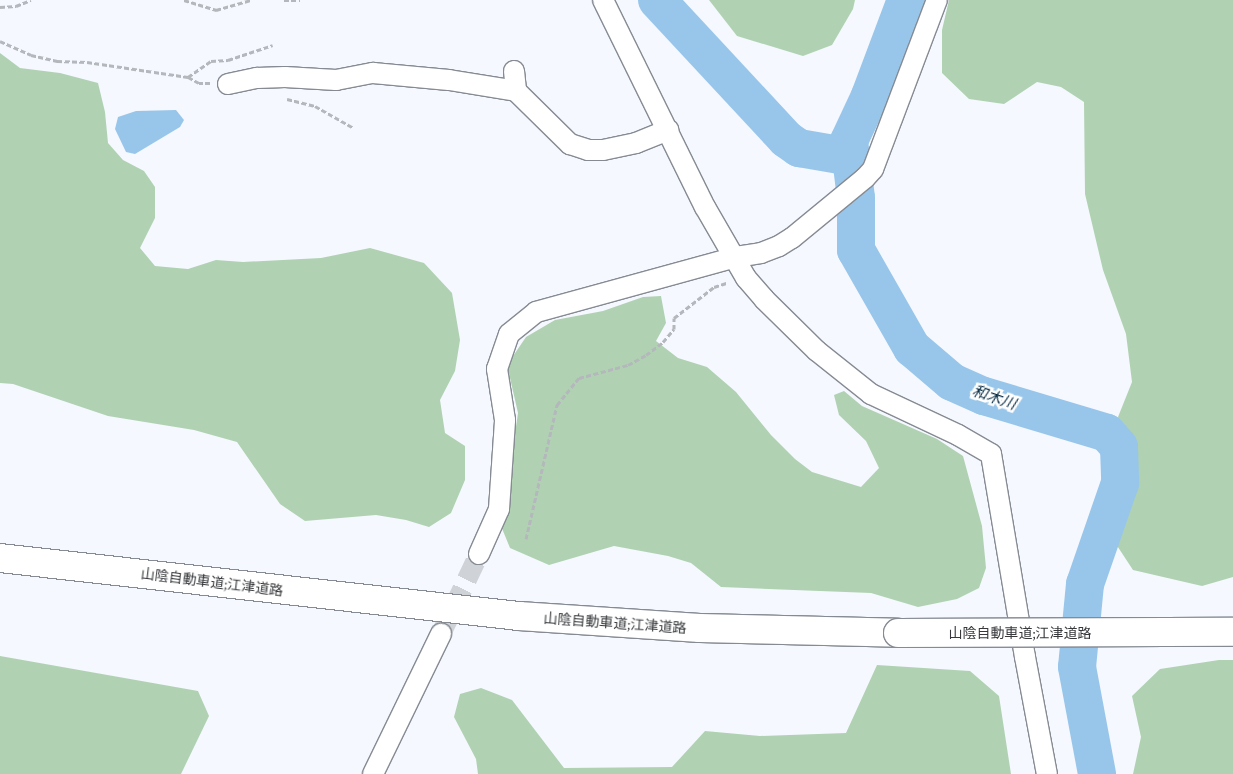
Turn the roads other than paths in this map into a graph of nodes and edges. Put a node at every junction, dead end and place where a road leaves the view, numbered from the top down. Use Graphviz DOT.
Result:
graph roads {
  1 [pos="603,0"];
  2 [pos="937,0"];
  3 [pos="514,71"];
  4 [pos="228,84"];
  5 [pos="516,91"];
  6 [pos="668,130"];
  7 [pos="736,257"];
  8 [pos="479,554"];
  9 [pos="0,558"];
  10 [pos="1233,632"];
  11 [pos="441,634"];
  12 [pos="373,774"];
  13 [pos="1047,774"];
  1 -- 6 [label="street"];
  2 -- 7 [label="street"];
  3 -- 5 [label="street"];
  4 -- 5 [label="street"];
  5 -- 6 [label="street"];
  6 -- 7 [label="street"];
  7 -- 8 [label="street"];
  7 -- 13 [label="street"];
  9 -- 10 [label="highway, 山陰自動車道;江津道路, bridge"];
  11 -- 12 [label="street"];
}
